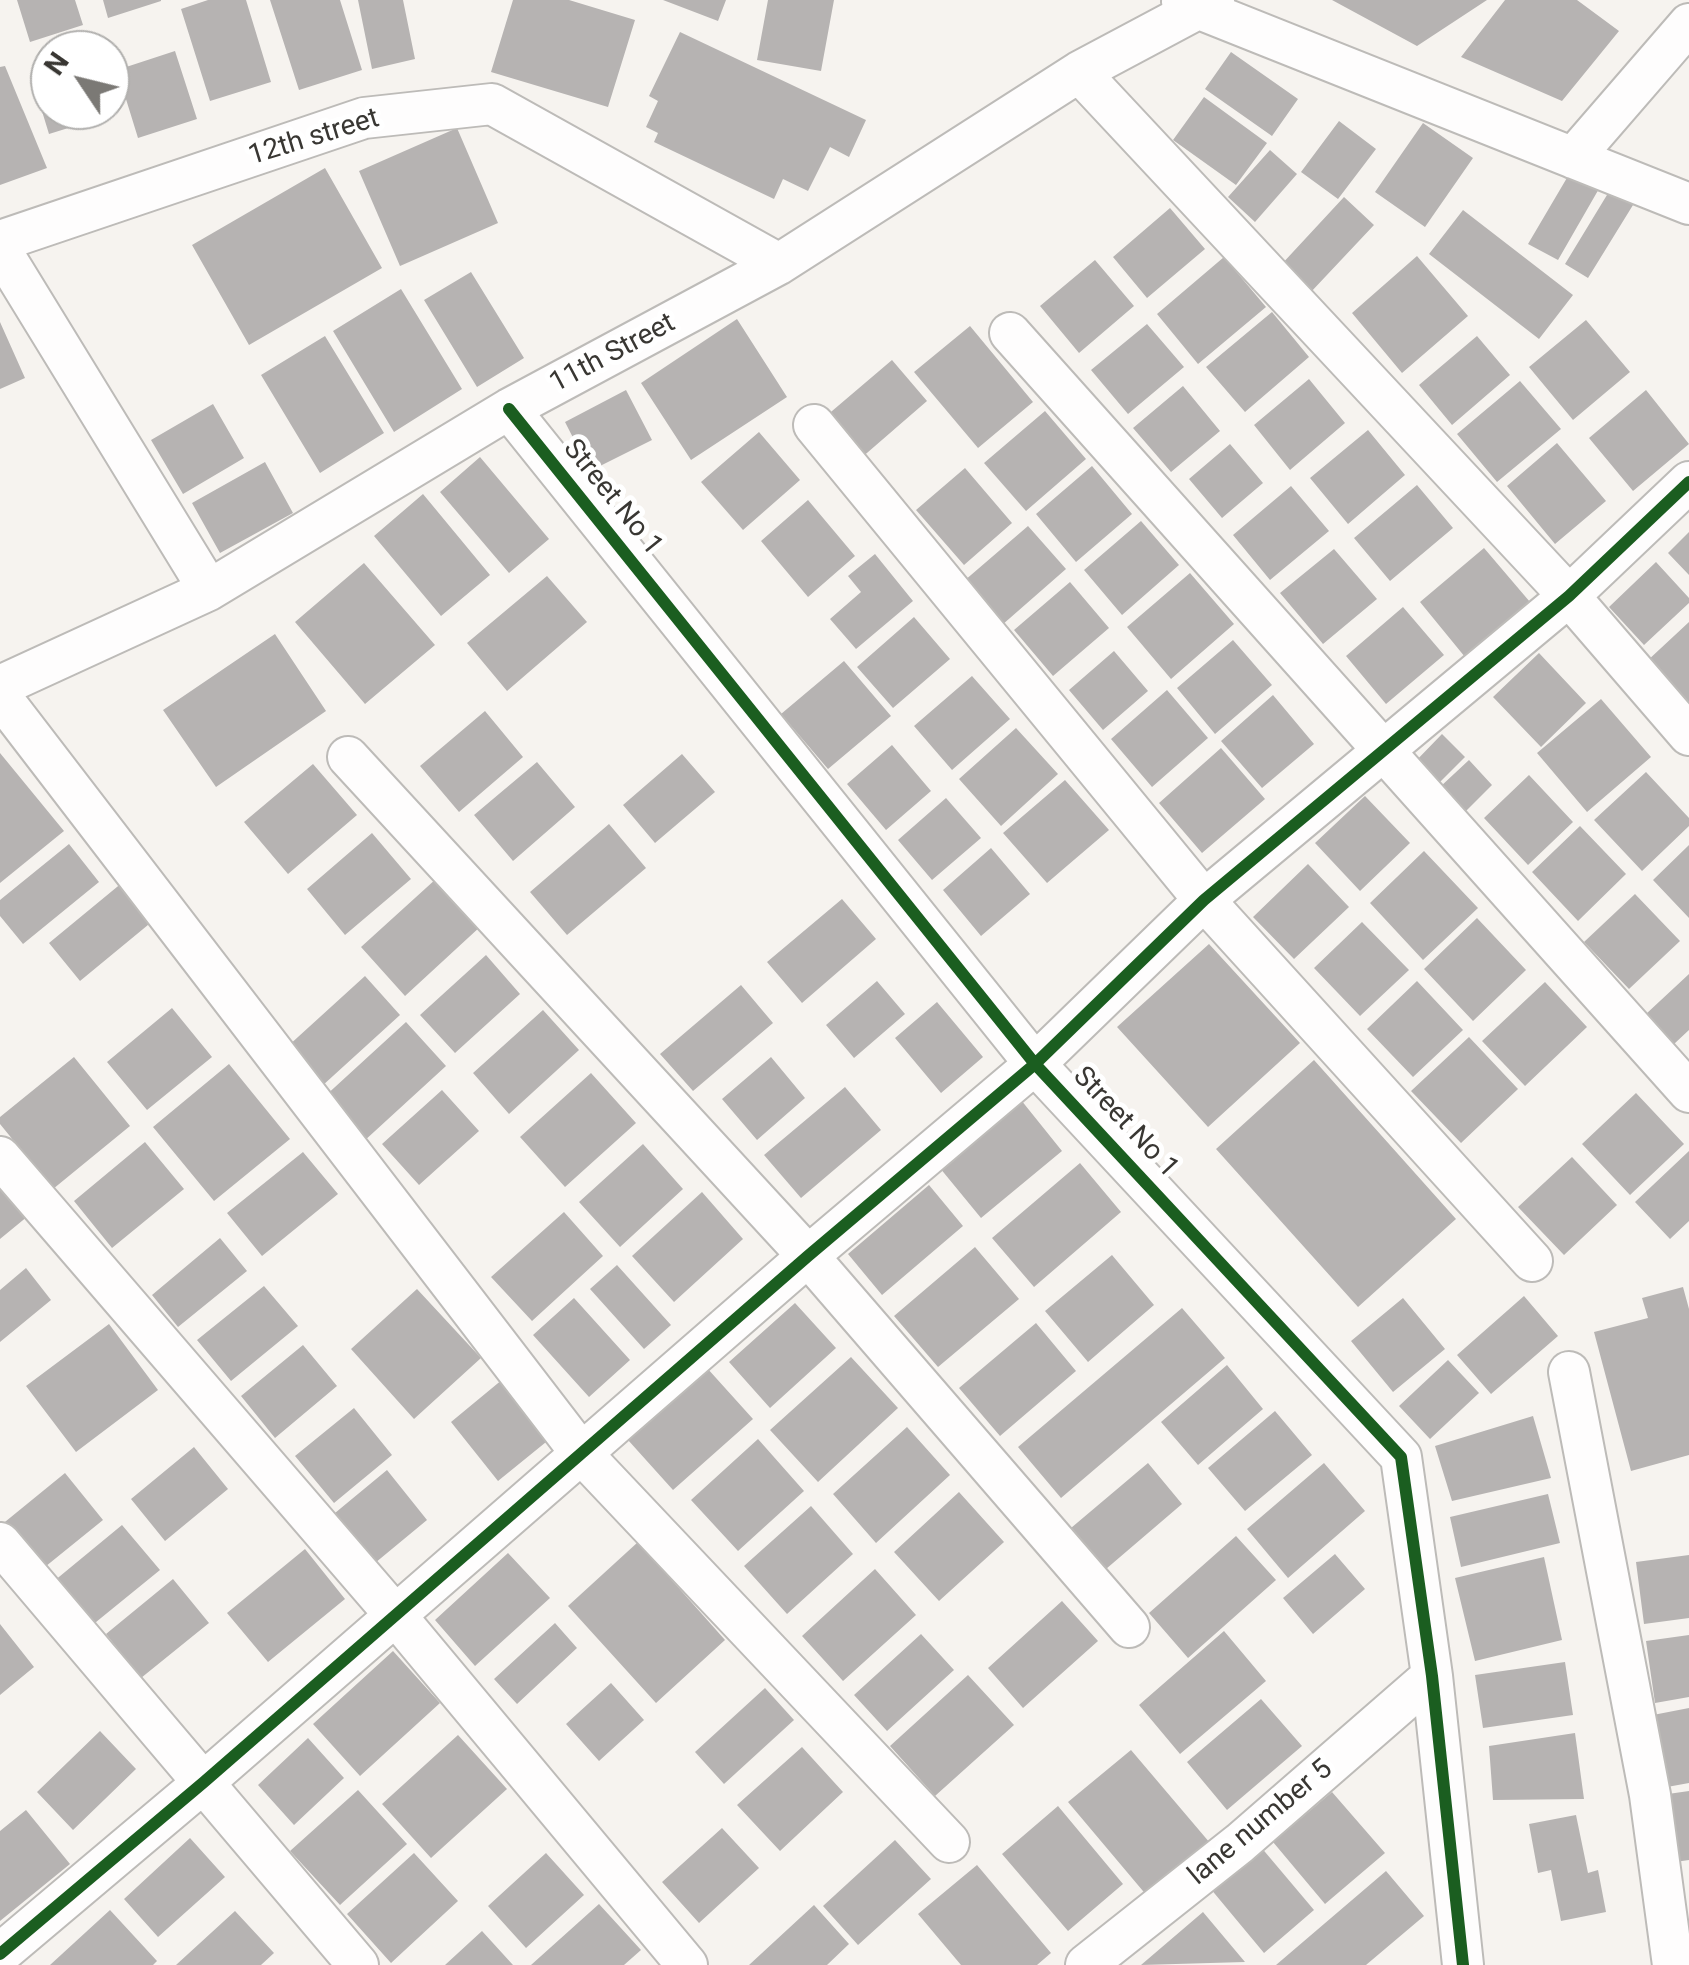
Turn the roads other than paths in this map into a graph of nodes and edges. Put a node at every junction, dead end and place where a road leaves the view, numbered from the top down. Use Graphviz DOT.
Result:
graph roads {
  1 [pos="1196,2"];
  2 [pos="1689,24"];
  3 [pos="1079,72"];
  4 [pos="1573,158"];
  5 [pos="1689,204"];
  6 [pos="0,245"];
  7 [pos="780,264"];
  8 [pos="1010,333"];
  9 [pos="509,410"];
  10 [pos="814,425"];
  11 [pos="1689,482"];
  12 [pos="209,590"];
  13 [pos="1569,596"];
  14 [pos="0,686"];
  15 [pos="0,696"];
  16 [pos="1689,736"];
  17 [pos="1382,750"];
  18 [pos="348,757"];
  19 [pos="1204,900"];
  20 [pos="1036,1064"];
  21 [pos="1689,1092"];
  22 [pos="0,1157"];
  23 [pos="808,1256"];
  24 [pos="1532,1261"];
  25 [pos="1570,1372"];
  26 [pos="581,1452"];
  27 [pos="0,1542"];
  28 [pos="396,1616"];
  29 [pos="1129,1627"];
  30 [pos="1432,1676"];
  31 [pos="204,1782"];
  32 [pos="949,1842"];
  33 [pos="0,1954"];
  34 [pos="358,1965"];
  35 [pos="688,1965"];
  36 [pos="1086,1965"];
  37 [pos="1464,1965"];
  38 [pos="1672,1965"];
  1 -- 3 [label="street, 11th Street"];
  1 -- 4 [label="street"];
  2 -- 4 [label="street"];
  3 -- 7 [label="street, 11th Street"];
  3 -- 13 [label="street"];
  4 -- 5 [label="street"];
  6 -- 7 [label="street, 12th street"];
  6 -- 12 [label="street"];
  7 -- 9 [label="street, 11th Street"];
  8 -- 17 [label="street"];
  9 -- 12 [label="street, 11th Street"];
  9 -- 20 [label="street, Street No 1"];
  10 -- 19 [label="street"];
  11 -- 13 [label="street"];
  12 -- 14 [label="street, 11th Street"];
  13 -- 16 [label="street"];
  13 -- 17 [label="street"];
  15 -- 26 [label="street"];
  17 -- 19 [label="street"];
  17 -- 21 [label="street"];
  18 -- 23 [label="street"];
  19 -- 20 [label="street"];
  19 -- 24 [label="street"];
  20 -- 23 [label="street"];
  20 -- 30 [label="street, Street No 1"];
  22 -- 28 [label="street"];
  23 -- 26 [label="street"];
  23 -- 29 [label="street"];
  25 -- 38 [label="street"];
  26 -- 28 [label="street"];
  26 -- 32 [label="street"];
  27 -- 31 [label="street"];
  28 -- 31 [label="street"];
  28 -- 35 [label="street"];
  30 -- 36 [label="street, lane number 5"];
  30 -- 37 [label="street, Street No 1"];
  31 -- 33 [label="street"];
  31 -- 34 [label="street"];
}
